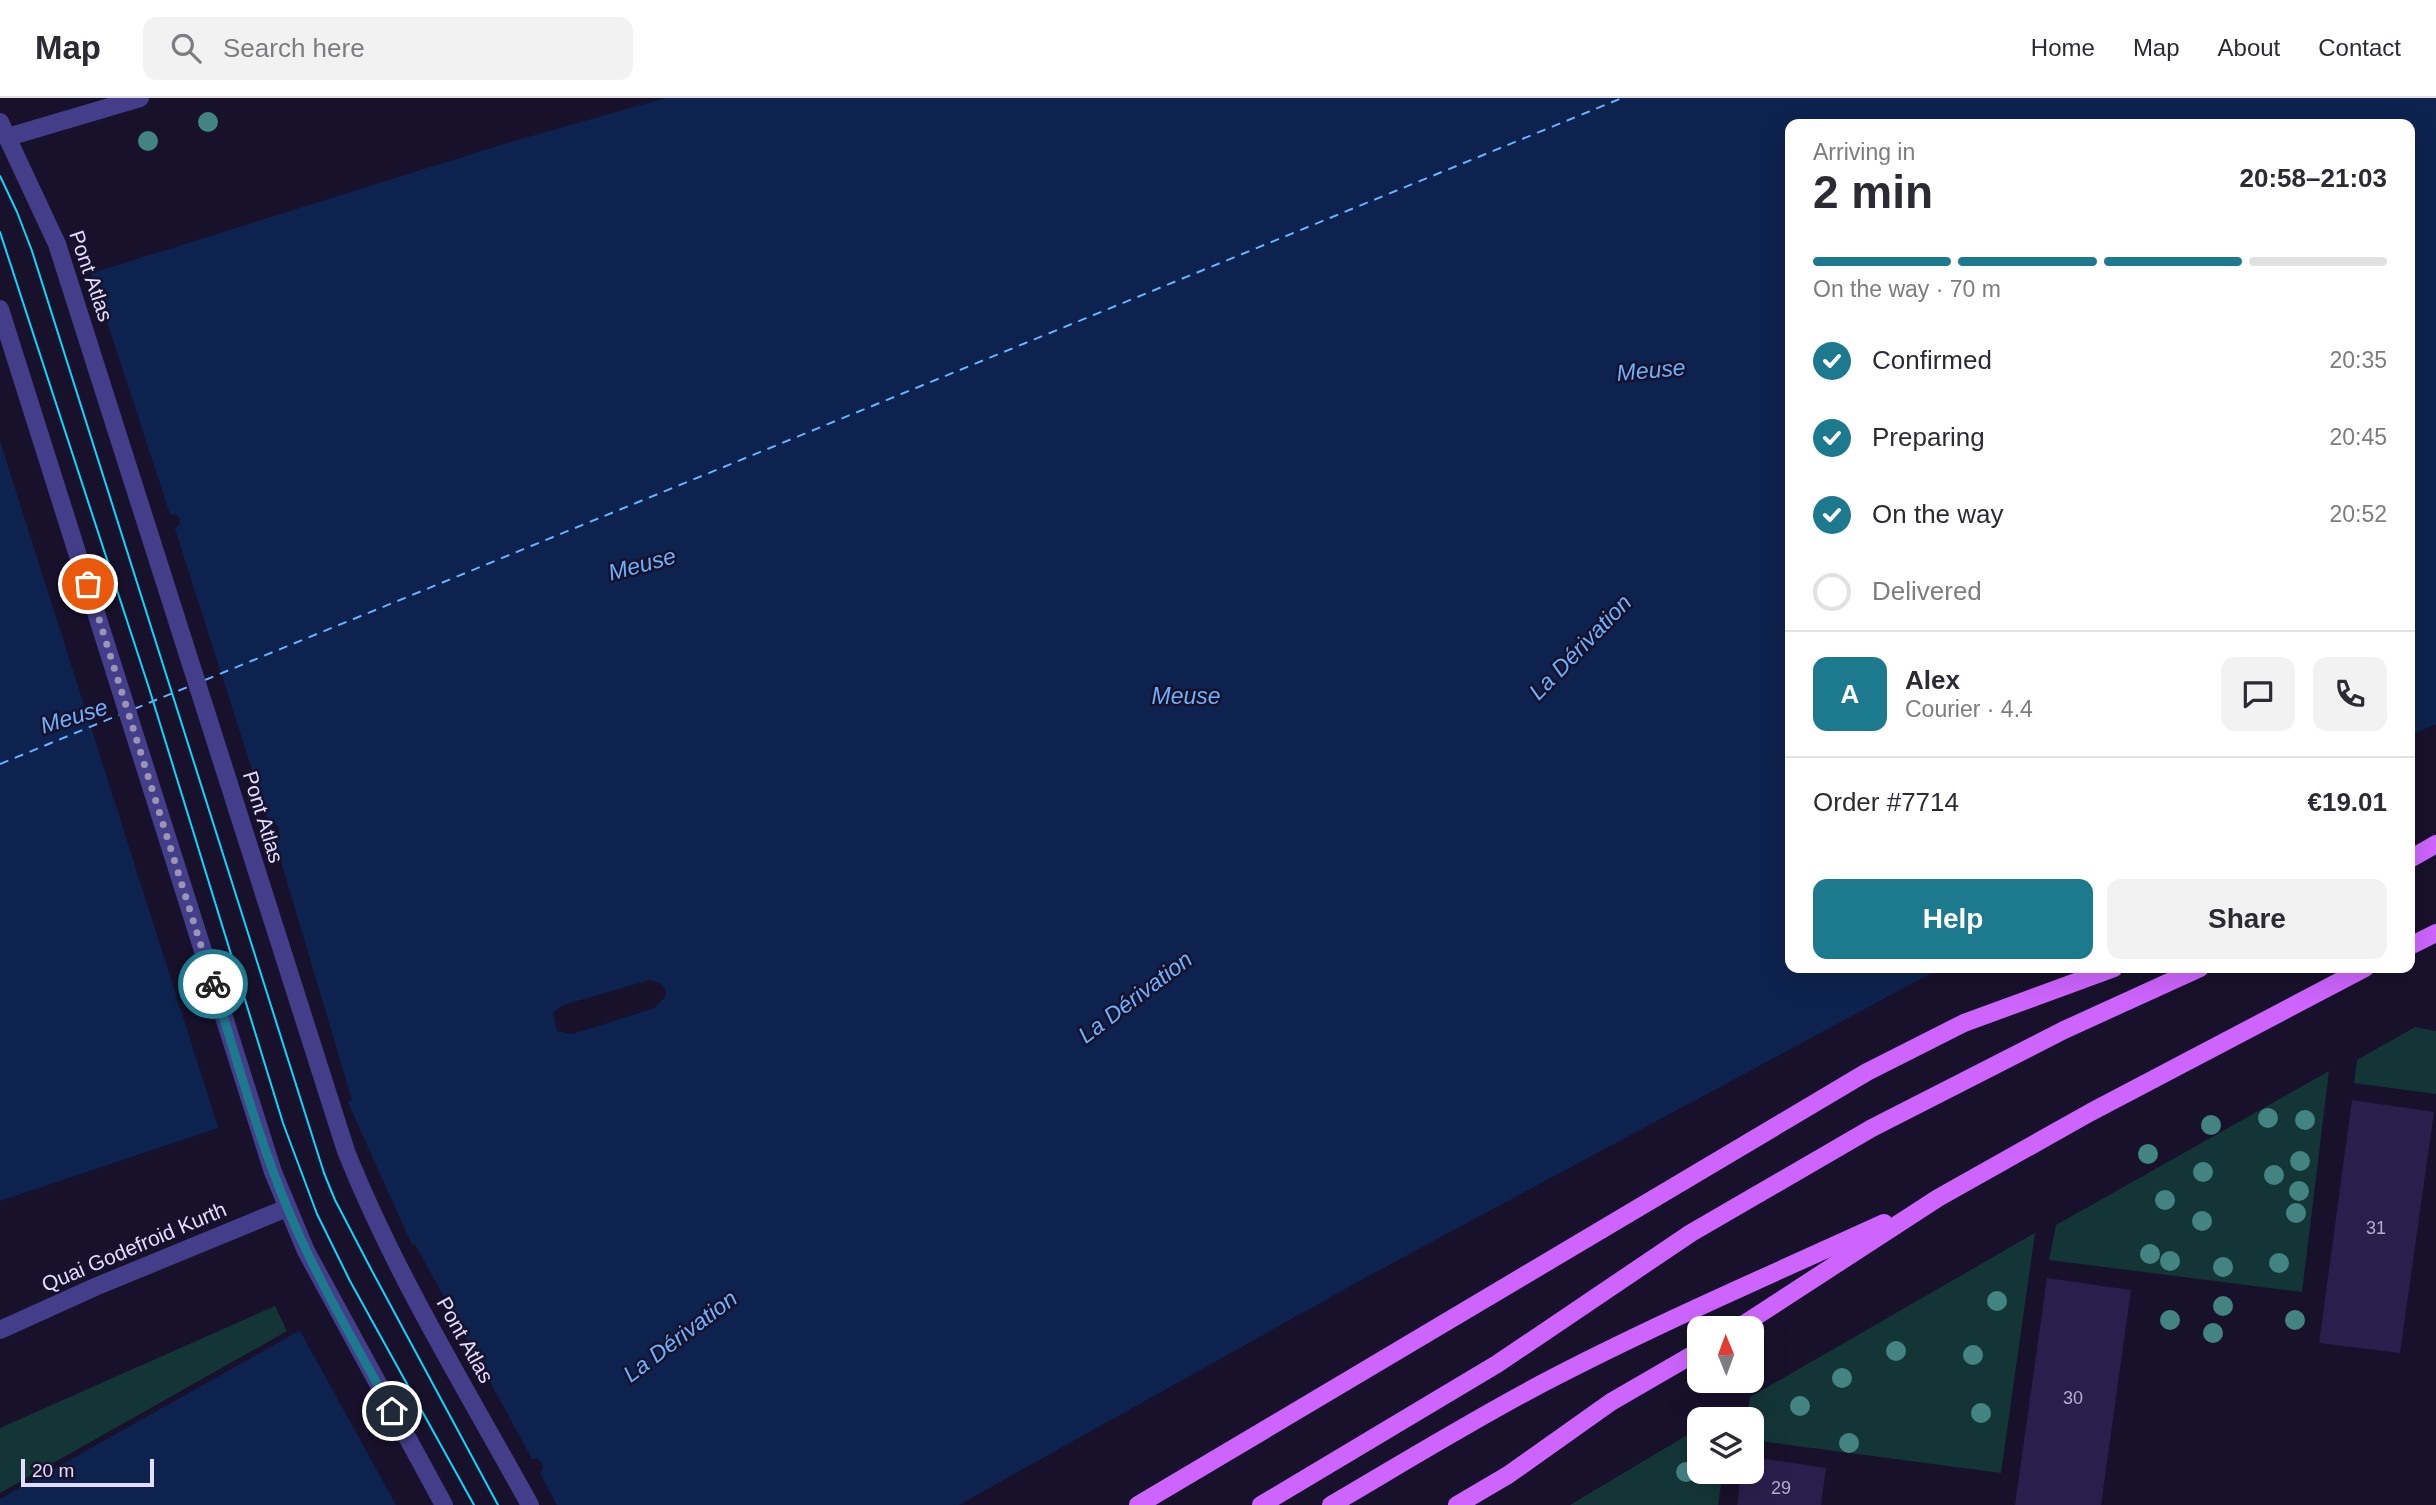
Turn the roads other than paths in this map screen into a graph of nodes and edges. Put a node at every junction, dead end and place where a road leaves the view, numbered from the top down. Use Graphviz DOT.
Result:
graph roads {
  1 [pos="140,98"];
  2 [pos="4,130"];
  3 [pos="0,309"];
  4 [pos="2436,843"];
  5 [pos="2415,851"];
  6 [pos="2415,856"];
  7 [pos="2436,933"];
  8 [pos="2415,944"];
  9 [pos="2100,973"];
  10 [pos="2189,973"];
  11 [pos="2355,973"];
  12 [pos="1938,1198"];
  13 [pos="287,1208"];
  14 [pos="1756,1316"];
  15 [pos="0,1330"];
  16 [pos="1687,1358"];
  17 [pos="444,1505"];
  18 [pos="530,1505"];
  19 [pos="1138,1505"];
  20 [pos="1261,1505"];
  21 [pos="1331,1505"];
  22 [pos="1457,1505"];
  1 -- 2 [label="street"];
  2 -- 18 [label="street, Pont Atlas"];
  3 -- 13 [label="street"];
  4 -- 5 [label="main road"];
  4 -- 6 [label="main road"];
  7 -- 8 [label="main road"];
  9 -- 19 [label="main road"];
  10 -- 20 [label="main road"];
  11 -- 12 [label="main road"];
  12 -- 14 [label="main road"];
  12 -- 21 [label="main road"];
  13 -- 15 [label="street, Quai Godefroid Kurth"];
  13 -- 17 [label="street"];
  16 -- 22 [label="main road"];
}
